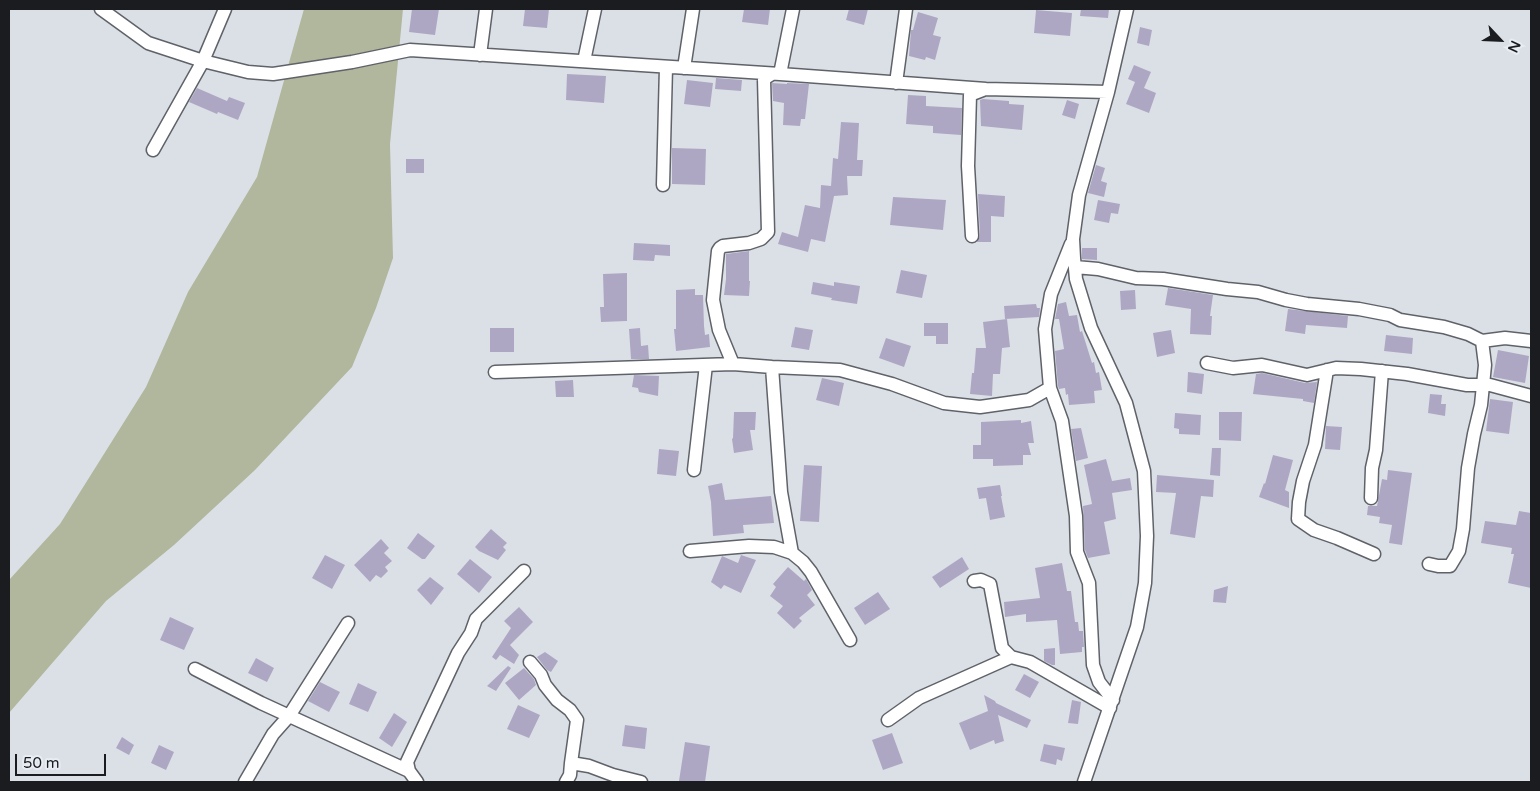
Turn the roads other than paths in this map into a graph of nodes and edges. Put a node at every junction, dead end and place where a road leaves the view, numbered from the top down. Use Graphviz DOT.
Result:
graph roads {
  1 [pos="101,9"];
  2 [pos="225,9"];
  3 [pos="486,9"];
  4 [pos="595,9"];
  5 [pos="693,9"];
  6 [pos="793,9"];
  7 [pos="906,9"];
  8 [pos="1127,9"];
  9 [pos="480,55"];
  10 [pos="203,61"];
  11 [pos="584,61"];
  12 [pos="666,67"];
  13 [pos="684,68"];
  14 [pos="776,74"];
  15 [pos="896,83"];
  16 [pos="986,90"];
  17 [pos="1108,92"];
  18 [pos="153,150"];
  19 [pos="663,186"];
  20 [pos="972,236"];
  21 [pos="1073,239"];
  22 [pos="1075,267"];
  23 [pos="1482,341"];
  24 [pos="1531,342"];
  25 [pos="1207,363"];
  26 [pos="706,364"];
  27 [pos="733,364"];
  28 [pos="772,367"];
  29 [pos="1327,370"];
  30 [pos="1382,371"];
  31 [pos="496,372"];
  32 [pos="1483,385"];
  33 [pos="1050,388"];
  34 [pos="1531,396"];
  35 [pos="694,470"];
  36 [pos="1371,498"];
  37 [pos="690,551"];
  38 [pos="792,553"];
  39 [pos="1374,554"];
  40 [pos="1429,564"];
  41 [pos="524,571"];
  42 [pos="974,580"];
  43 [pos="348,623"];
  44 [pos="850,640"];
  45 [pos="1010,657"];
  46 [pos="530,662"];
  47 [pos="195,669"];
  48 [pos="1112,704"];
  49 [pos="289,716"];
  50 [pos="888,720"];
  51 [pos="571,762"];
  52 [pos="409,772"];
  53 [pos="245,782"];
  54 [pos="417,782"];
  55 [pos="566,782"];
  56 [pos="641,782"];
  57 [pos="1084,782"];
  1 -- 10 [label="street"];
  2 -- 10 [label="street"];
  3 -- 9 [label="street"];
  4 -- 11 [label="street"];
  5 -- 13 [label="street"];
  6 -- 14 [label="street"];
  7 -- 15 [label="street"];
  8 -- 17 [label="street"];
  9 -- 10 [label="street"];
  9 -- 11 [label="street"];
  10 -- 18 [label="street"];
  11 -- 12 [label="street"];
  12 -- 13 [label="street"];
  12 -- 19 [label="street"];
  13 -- 14 [label="street"];
  14 -- 15 [label="street"];
  14 -- 27 [label="street"];
  15 -- 16 [label="street"];
  16 -- 17 [label="street"];
  16 -- 20 [label="street"];
  17 -- 21 [label="street"];
  21 -- 22 [label="street"];
  21 -- 33 [label="street"];
  22 -- 23 [label="street"];
  22 -- 48 [label="street"];
  23 -- 24 [label="street"];
  23 -- 32 [label="street"];
  25 -- 29 [label="street"];
  26 -- 27 [label="street"];
  26 -- 31 [label="street"];
  26 -- 35 [label="street"];
  27 -- 28 [label="street"];
  28 -- 33 [label="street"];
  28 -- 38 [label="street"];
  29 -- 30 [label="street"];
  29 -- 39 [label="street"];
  30 -- 32 [label="street"];
  30 -- 36 [label="street"];
  32 -- 34 [label="street"];
  32 -- 40 [label="street"];
  33 -- 48 [label="street"];
  37 -- 38 [label="street"];
  38 -- 44 [label="street"];
  41 -- 52 [label="street"];
  42 -- 45 [label="street"];
  43 -- 49 [label="street"];
  45 -- 48 [label="street"];
  45 -- 50 [label="street"];
  46 -- 51 [label="street"];
  47 -- 49 [label="street"];
  48 -- 57 [label="street"];
  49 -- 52 [label="street"];
  49 -- 53 [label="street"];
  51 -- 55 [label="street"];
  51 -- 56 [label="street"];
  52 -- 54 [label="street"];
}
